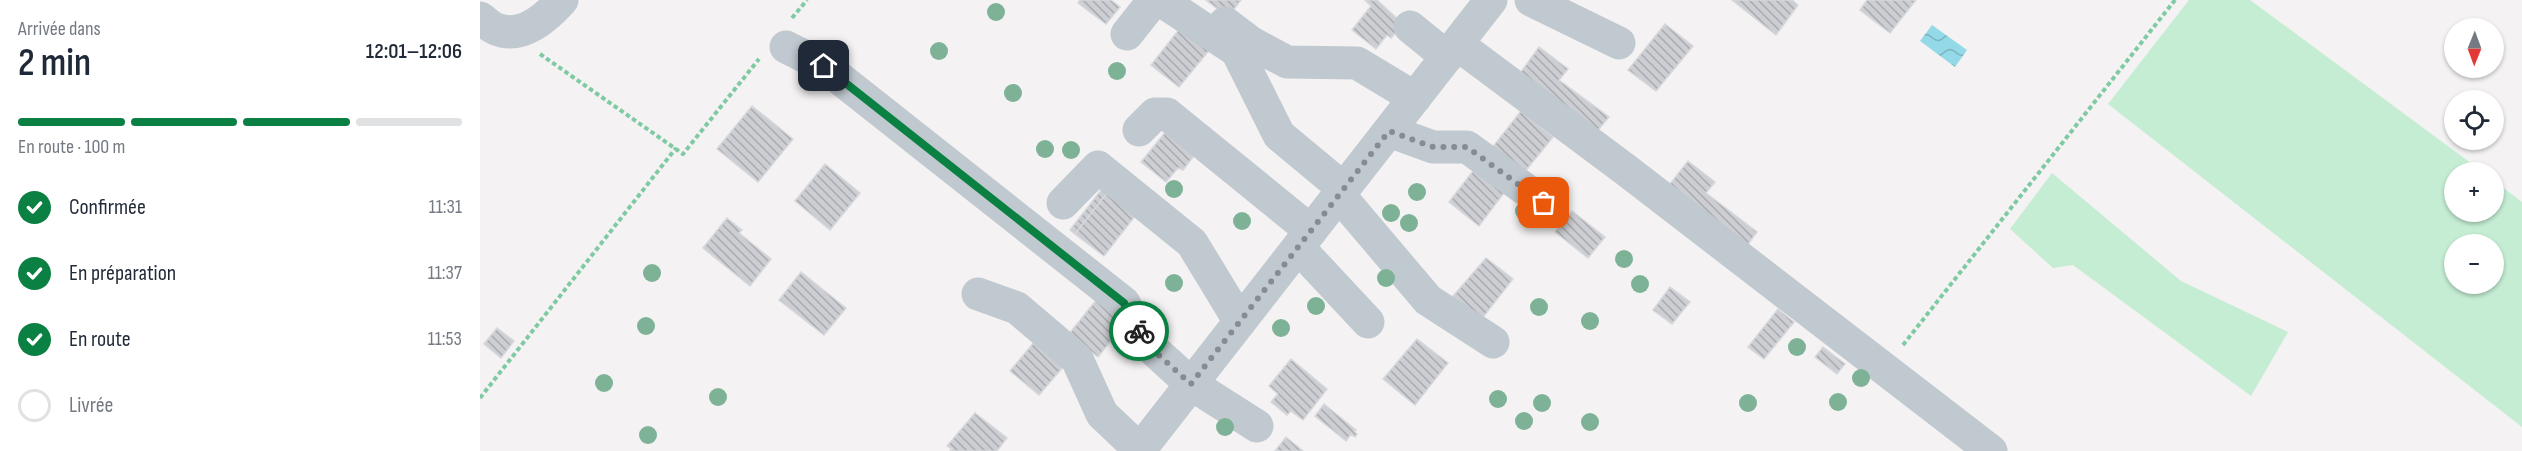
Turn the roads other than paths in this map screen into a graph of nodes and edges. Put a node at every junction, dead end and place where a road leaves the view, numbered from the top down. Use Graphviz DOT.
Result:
graph roads {
  1 [pos="562,0"];
  2 [pos="1155,0"];
  3 [pos="1197,0"];
  4 [pos="1491,0"];
  5 [pos="1531,0"];
  6 [pos="480,18"];
  7 [pos="1410,27"];
  8 [pos="1127,34"];
  9 [pos="778,43"];
  10 [pos="1619,43"];
  11 [pos="1452,50"];
  12 [pos="1415,98"];
  13 [pos="1139,130"];
  14 [pos="1389,131"];
  15 [pos="1341,192"];
  16 [pos="1063,203"];
  17 [pos="1544,203"];
  18 [pos="1305,239"];
  19 [pos="978,294"];
  20 [pos="1240,322"];
  21 [pos="1368,322"];
  22 [pos="1493,342"];
  23 [pos="1191,384"];
  24 [pos="1257,426"];
  25 [pos="1140,450"];
  26 [pos="1991,451"];
  1 -- 6 [label="street"];
  2 -- 8 [label="street"];
  2 -- 15 [label="street"];
  3 -- 12 [label="street"];
  4 -- 11 [label="street"];
  5 -- 10 [label="street"];
  7 -- 11 [label="street"];
  9 -- 23 [label="street"];
  11 -- 12 [label="street"];
  11 -- 26 [label="street"];
  12 -- 14 [label="street"];
  13 -- 18 [label="street"];
  14 -- 15 [label="street"];
  14 -- 17 [label="street"];
  15 -- 18 [label="street"];
  15 -- 22 [label="street"];
  16 -- 20 [label="street"];
  18 -- 20 [label="street"];
  18 -- 21 [label="street"];
  19 -- 25 [label="street"];
  20 -- 23 [label="street"];
  23 -- 24 [label="street"];
  23 -- 25 [label="street"];
}
